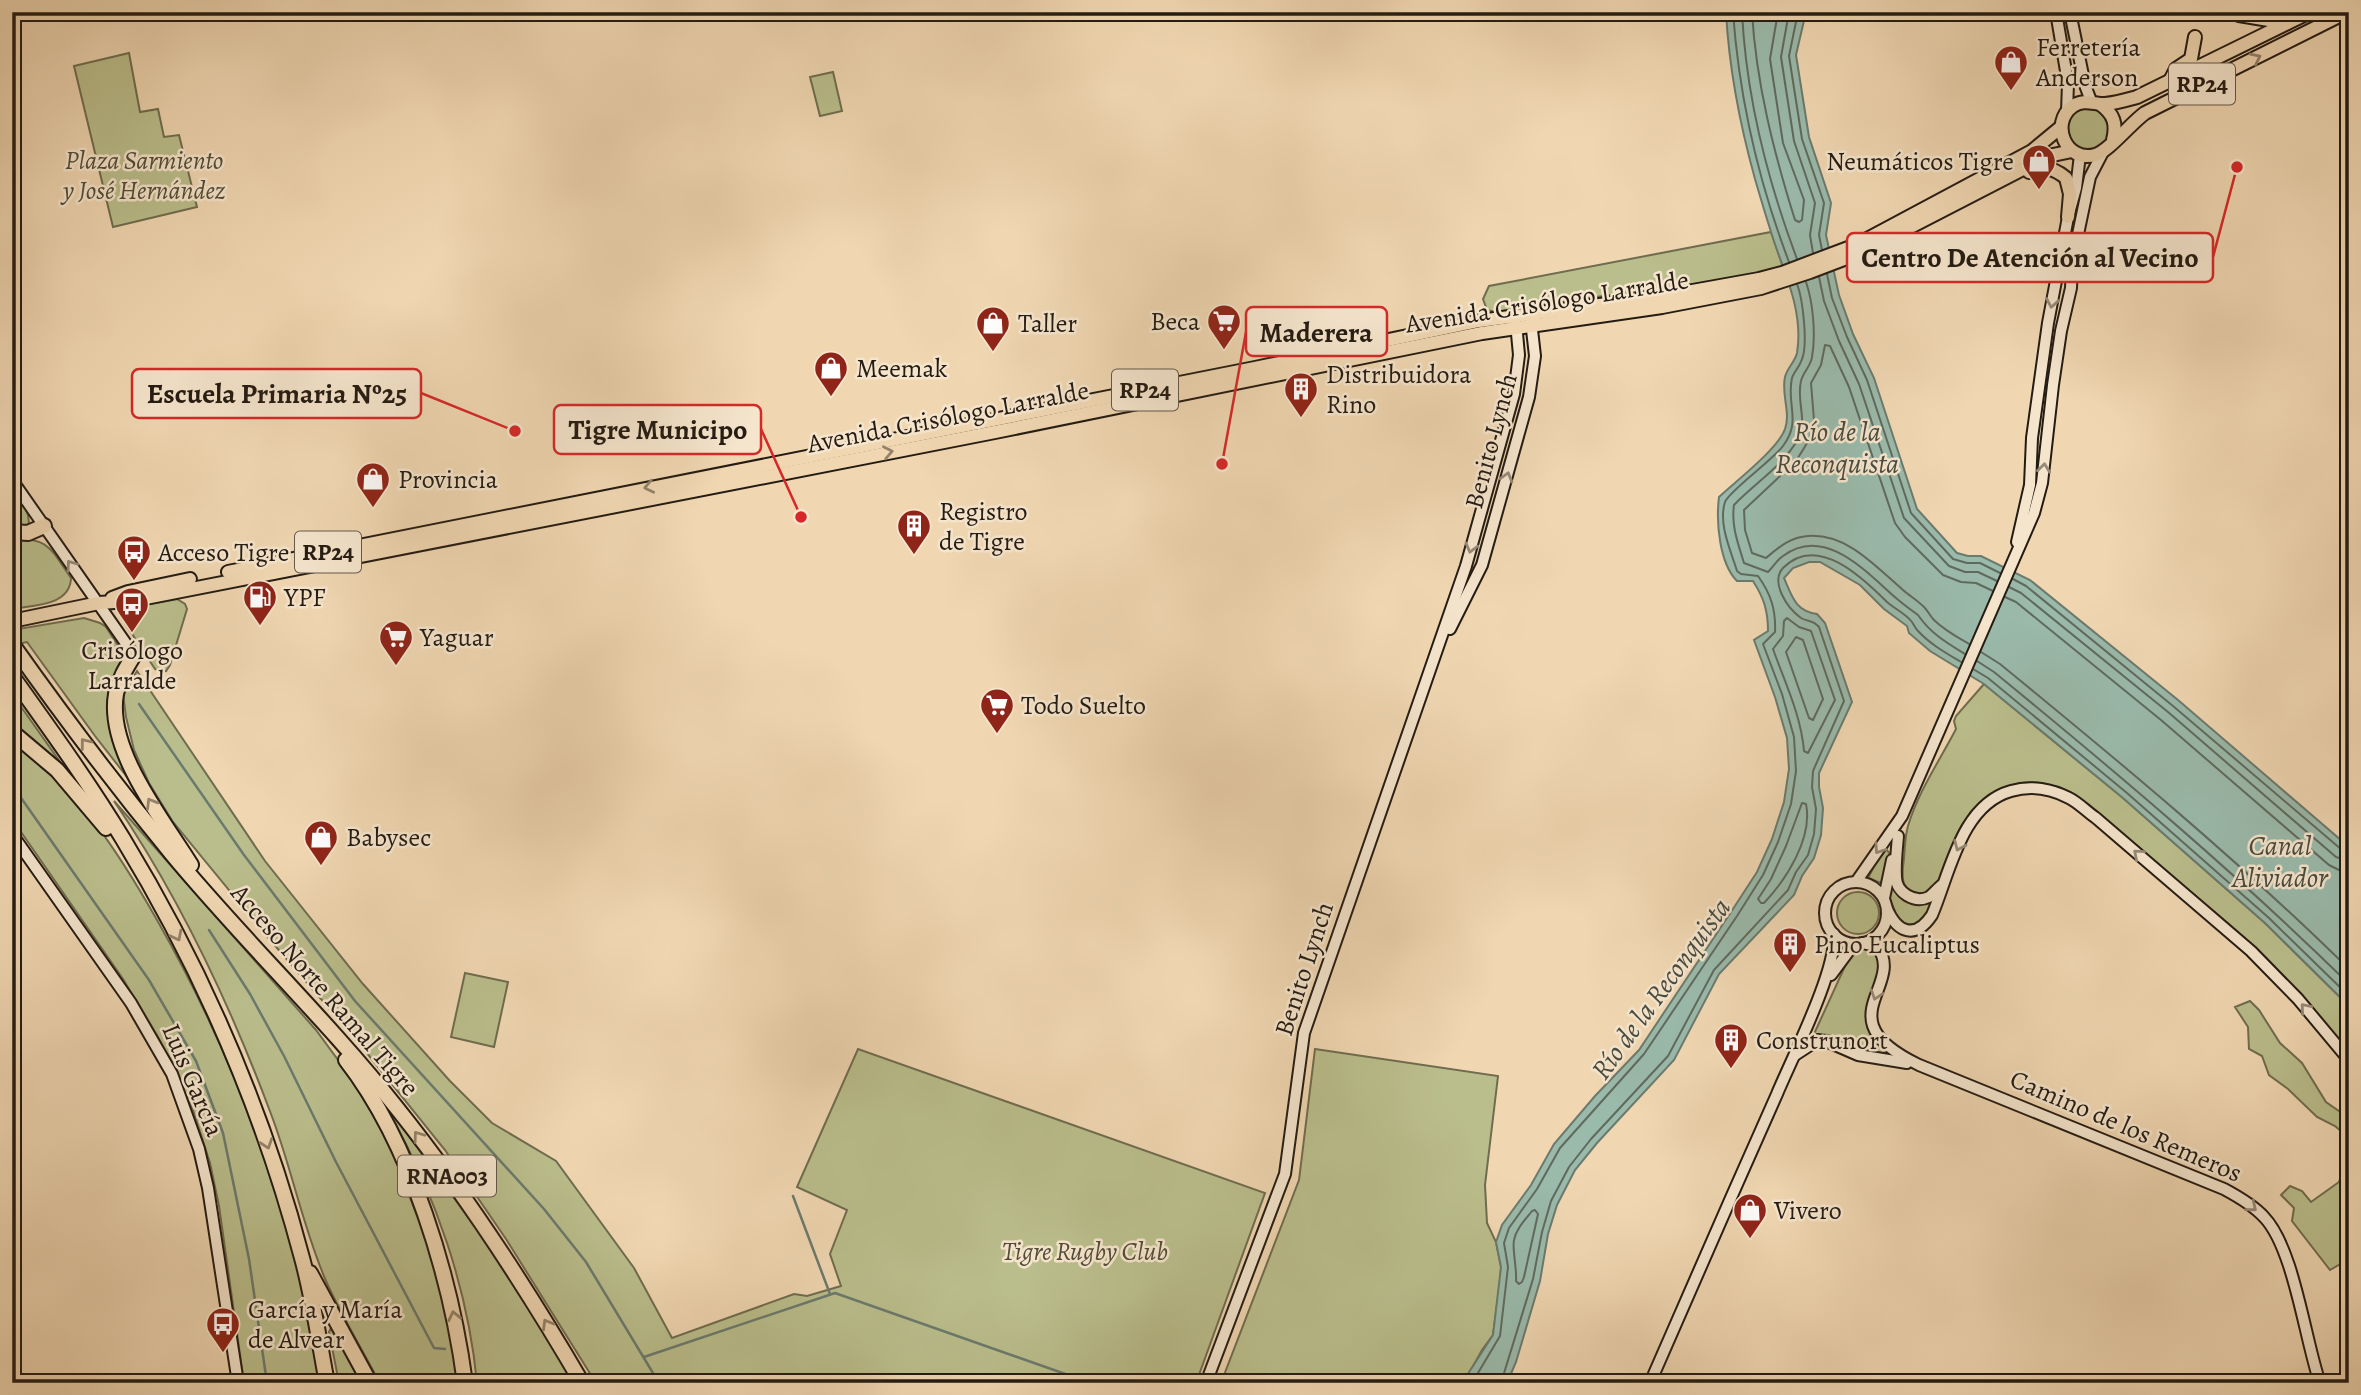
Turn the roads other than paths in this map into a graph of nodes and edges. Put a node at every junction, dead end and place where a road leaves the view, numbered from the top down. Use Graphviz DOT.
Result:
graph roads {
  1 [pos="2056,12"];
  2 [pos="2070,12"];
  3 [pos="2310,12"];
  4 [pos="2347,12"];
  5 [pos="2239,15"];
  6 [pos="2288,23"];
  7 [pos="2195,37"];
  8 [pos="2171,81"];
  9 [pos="2096,103"];
  10 [pos="2067,112"];
  11 [pos="2061,127"];
  12 [pos="2113,141"];
  13 [pos="2103,152"];
  14 [pos="2076,153"];
  15 [pos="2008,177"];
  16 [pos="2068,217"];
  17 [pos="1894,230"];
  18 [pos="1531,319"];
  19 [pos="1516,321"];
  20 [pos="12,480"];
  21 [pos="44,526"];
  22 [pos="12,532"];
  23 [pos="2014,555"];
  24 [pos="99,603"];
  25 [pos="12,621"];
  26 [pos="15,648"];
  27 [pos="1437,653"];
  28 [pos="134,655"];
  29 [pos="12,676"];
  30 [pos="12,732"];
  31 [pos="1902,816"];
  32 [pos="12,834"];
  33 [pos="1898,836"];
  34 [pos="144,876"];
  35 [pos="1856,882"];
  36 [pos="1944,883"];
  37 [pos="1884,898"];
  38 [pos="214,902"];
  39 [pos="1887,909"];
  40 [pos="1834,934"];
  41 [pos="1858,944"];
  42 [pos="291,986"];
  43 [pos="1816,1002"];
  44 [pos="1793,1057"];
  45 [pos="2349,1060"];
  46 [pos="1919,1065"];
  47 [pos="303,1259"];
  48 [pos="238,1383"];
  49 [pos="327,1383"];
  50 [pos="369,1383"];
  51 [pos="465,1383"];
  52 [pos="582,1383"];
  53 [pos="1206,1383"];
  54 [pos="1650,1383"];
  55 [pos="2320,1383"];
  1 -- 10 [label="main road"];
  2 -- 9 [label="main road"];
  3 -- 6 [label="main road, RP24"];
  12 -- 4 [label="main road, RP24, one-way"];
  5 -- 6 [label="main road"];
  6 -- 8 [label="main road, RP24"];
  7 -- 8 [label="main road"];
  8 -- 9 [label="main road, RP24"];
  9 -- 10 [label="main road, RP24"];
  9 -- 12 [label="main road"];
  10 -- 11 [label="main road, RP24"];
  11 -- 14 [label="main road"];
  11 -- 17 [label="main road, Avenida Crisólogo Larralde / RP24"];
  12 -- 13 [label="main road, RP24"];
  13 -- 14 [label="main road, RP24"];
  23 -- 13 [label="main road, one-way"];
  14 -- 15 [label="main road, Avenida Crisólogo Larralde / RP24"];
  14 -- 16 [label="main road"];
  15 -- 16 [label="main road"];
  15 -- 17 [label="main road, Avenida Crisólogo Larralde / RP24"];
  16 -- 23 [label="main road, one-way"];
  17 -- 18 [label="main road, Avenida Crisólogo Larralde / RP24"];
  18 -- 19 [label="main road, Avenida Crisólogo Larralde / RP24"];
  27 -- 18 [label="main road, Benito Lynch, one-way"];
  19 -- 24 [label="main road, Avenida Crisólogo Larralde / RP24"];
  19 -- 27 [label="main road, Benito Lynch, one-way"];
  20 -- 21 [label="main road"];
  21 -- 22 [label="highway"];
  24 -- 21 [label="main road, one-way"];
  23 -- 31 [label="main road"];
  24 -- 25 [label="main road, Avenida Crisólogo Larralde / RP24"];
  24 -- 28 [label="main road"];
  38 -- 26 [label="highway, Acceso Norte Ramal Tigre / RNA003, one-way"];
  27 -- 53 [label="main road, Benito Lynch"];
  38 -- 28 [label="highway, one-way"];
  29 -- 34 [label="highway"];
  30 -- 34 [label="highway"];
  31 -- 33 [label="main road"];
  31 -- 35 [label="main road, one-way"];
  32 -- 48 [label="main road, Luis García"];
  33 -- 36 [label="main road"];
  33 -- 37 [label="main road"];
  34 -- 47 [label="highway, one-way"];
  35 -- 37 [label="main road"];
  35 -- 40 [label="main road"];
  36 -- 39 [label="main road"];
  45 -- 36 [label="main road, one-way"];
  37 -- 39 [label="main road"];
  38 -- 42 [label="highway, Acceso Norte Ramal Tigre / RNA003"];
  39 -- 41 [label="main road"];
  40 -- 41 [label="main road"];
  40 -- 43 [label="main road"];
  41 -- 43 [label="main road"];
  41 -- 46 [label="main road, Camino de los Remeros, one-way"];
  51 -- 42 [label="highway, one-way"];
  52 -- 42 [label="highway, Acceso Norte Ramal Tigre / RNA003, one-way"];
  43 -- 44 [label="main road"];
  44 -- 46 [label="main road, Camino de los Remeros"];
  44 -- 54 [label="main road"];
  46 -- 55 [label="main road, Camino de los Remeros, one-way"];
  47 -- 49 [label="highway"];
  47 -- 50 [label="highway"];
}
